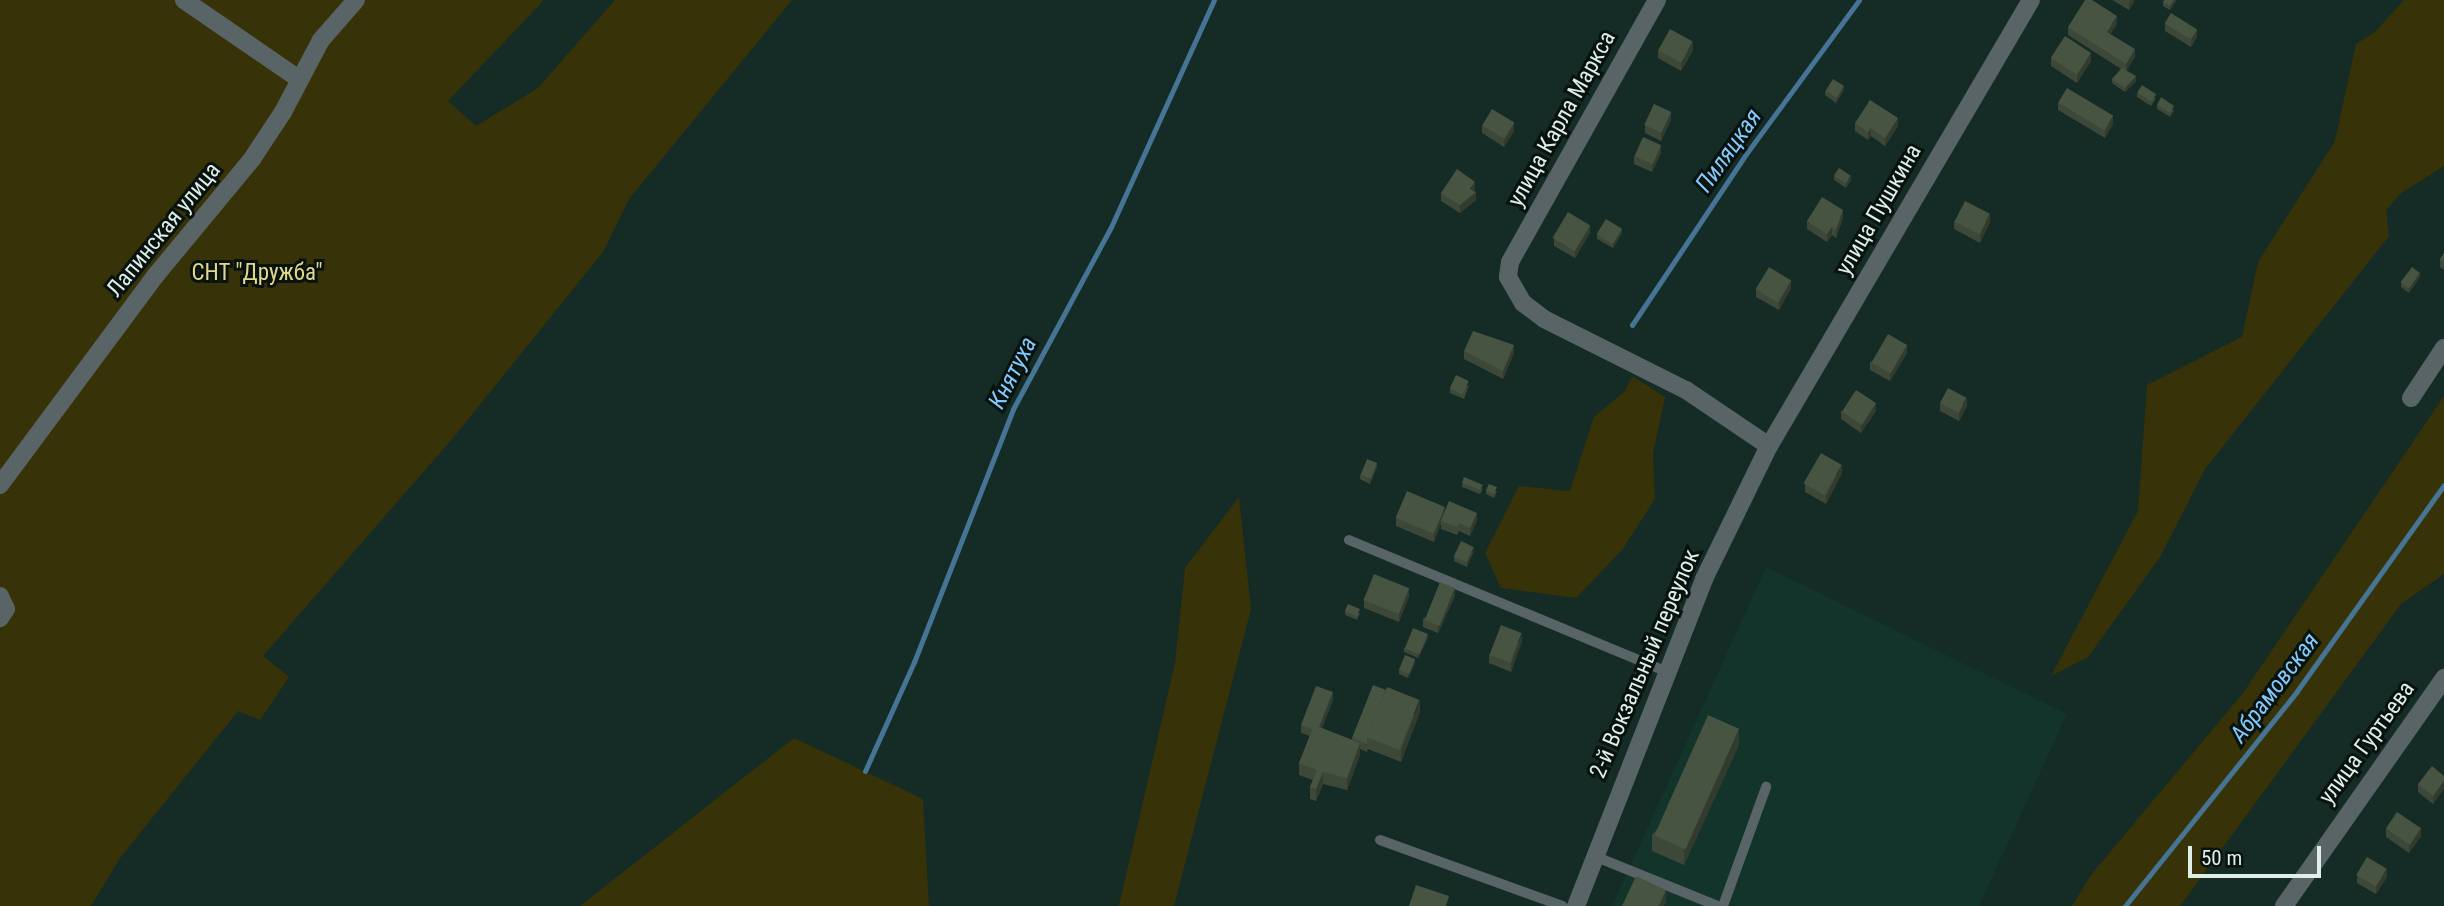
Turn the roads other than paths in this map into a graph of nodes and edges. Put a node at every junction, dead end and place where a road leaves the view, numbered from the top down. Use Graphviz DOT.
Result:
graph roads {
  1 [pos="184,0"];
  2 [pos="356,0"];
  3 [pos="1657,0"];
  4 [pos="2031,0"];
  5 [pos="299,79"];
  6 [pos="2444,348"];
  7 [pos="2411,398"];
  8 [pos="1769,446"];
  9 [pos="0,485"];
  10 [pos="1349,540"];
  11 [pos="0,596"];
  12 [pos="0,618"];
  13 [pos="1666,671"];
  14 [pos="2444,678"];
  15 [pos="1766,787"];
  16 [pos="1380,840"];
  17 [pos="1594,856"];
  18 [pos="1562,906"];
  19 [pos="1576,906"];
  20 [pos="1720,906"];
  21 [pos="2284,906"];
  1 -- 5 [label="street"];
  2 -- 5 [label="street, Лапинская улица"];
  3 -- 8 [label="street, улица Карла Маркса"];
  4 -- 8 [label="street, улица Пушкина"];
  5 -- 9 [label="street, Лапинская улица"];
  6 -- 7 [label="street"];
  8 -- 13 [label="street, 2-й Вокзальный переулок"];
  10 -- 13 [label="lane"];
  11 -- 12 [label="street"];
  13 -- 17 [label="street, 2-й Вокзальный переулок"];
  14 -- 21 [label="street, улица Гуртьева"];
  15 -- 20 [label="lane"];
  16 -- 18 [label="lane"];
  17 -- 19 [label="street, 2-й Вокзальный переулок"];
  17 -- 20 [label="lane"];
}
